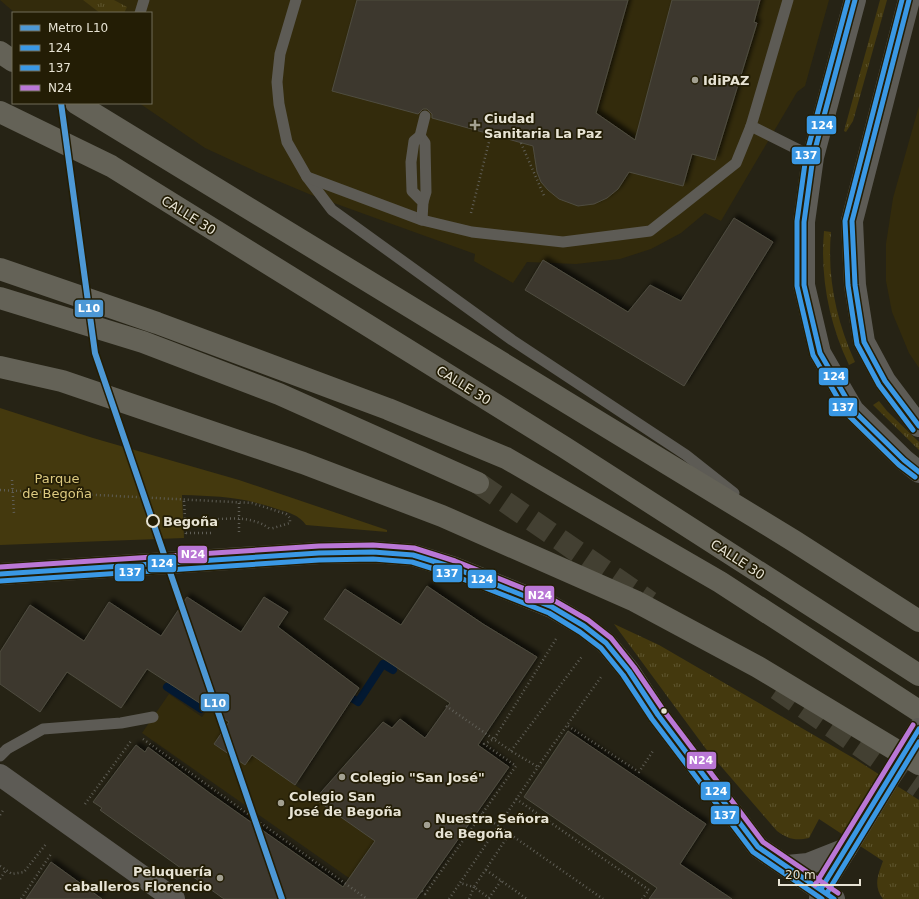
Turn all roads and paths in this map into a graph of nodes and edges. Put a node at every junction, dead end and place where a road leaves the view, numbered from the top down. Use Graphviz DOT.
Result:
graph roads {
  1 [pos="144,0"];
  2 [pos="296,0"];
  3 [pos="788,0"];
  4 [pos="855,0"];
  5 [pos="909,0"];
  6 [pos="140,12"];
  7 [pos="0,52"];
  8 [pos="12,60"];
  9 [pos="78,104"];
  10 [pos="0,112"];
  11 [pos="425,116"];
  12 [pos="751,126"];
  13 [pos="490,138"];
  14 [pos="521,143"];
  15 [pos="813,158"];
  16 [pos="307,177"];
  17 [pos="545,198"];
  18 [pos="470,217"];
  19 [pos="422,220"];
  20 [pos="0,269"];
  21 [pos="0,298"];
  22 [pos="0,366"];
  23 [pos="919,426"];
  24 [pos="919,472"];
  25 [pos="12,480"];
  26 [pos="478,484"];
  27 [pos="0,490"];
  28 [pos="12,490"];
  29 [pos="184,501"];
  30 [pos="239,502"];
  31 [pos="14,514"];
  32 [pos="240,518"];
  33 [pos="194,520"];
  34 [pos="260,522"];
  35 [pos="270,528"];
  36 [pos="232,532"];
  37 [pos="217,533"];
  38 [pos="186,534"];
  39 [pos="186,538"];
  40 [pos="794,541"];
  41 [pos="0,574"];
  42 [pos="919,621"];
  43 [pos="558,635"];
  44 [pos="584,652"];
  45 [pos="605,672"];
  46 [pos="919,675"];
  47 [pos="446,706"];
  48 [pos="919,711"];
  49 [pos="153,717"];
  50 [pos="568,726"];
  51 [pos="919,729"];
  52 [pos="142,739"];
  53 [pos="494,739"];
  54 [pos="131,740"];
  55 [pos="657,746"];
  56 [pos="511,751"];
  57 [pos="541,753"];
  58 [pos="0,756"];
  59 [pos="545,757"];
  60 [pos="919,764"];
  61 [pos="538,767"];
  62 [pos="0,775"];
  63 [pos="516,799"];
  64 [pos="85,804"];
  65 [pos="481,814"];
  66 [pos="499,826"];
  67 [pos="510,833"];
  68 [pos="46,844"];
  69 [pos="846,849"];
  70 [pos="52,854"];
  71 [pos="0,866"];
  72 [pos="787,866"];
  73 [pos="6,870"];
  74 [pos="486,870"];
  75 [pos="0,879"];
  76 [pos="502,881"];
  77 [pos="460,883"];
  78 [pos="474,887"];
  79 [pos="422,891"];
  80 [pos="825,896"];
  81 [pos="21,899"];
  82 [pos="174,899"];
  83 [pos="367,899"];
  84 [pos="449,899"];
  85 [pos="469,899"];
  86 [pos="488,899"];
  87 [pos="527,899"];
  88 [pos="603,899"];
  89 [pos="642,899"];
  1 -- 6 [label="lane"];
  2 -- 16 [label="lane"];
  3 -- 12 [label="lane"];
  4 -- 15 [label="street"];
  5 -- 23 [label="street"];
  7 -- 8 [label="highway"];
  9 -- 40 [label="highway"];
  10 -- 46 [label="highway, CALLE 30"];
  11 -- 19 [label="lane"];
  12 -- 15 [label="lane"];
  12 -- 19 [label="lane"];
  13 -- 18 [label="path"];
  14 -- 17 [label="path"];
  15 -- 24 [label="street"];
  16 -- 19 [label="lane"];
  16 -- 40 [label="lane"];
  20 -- 48 [label="highway"];
  21 -- 26 [label="highway"];
  22 -- 60 [label="highway"];
  25 -- 28 [label="path"];
  27 -- 28 [label="path"];
  28 -- 29 [label="path"];
  28 -- 31 [label="path"];
  29 -- 30 [label="path"];
  29 -- 38 [label="path"];
  30 -- 32 [label="path"];
  30 -- 35 [label="path"];
  32 -- 33 [label="path"];
  32 -- 34 [label="path"];
  32 -- 36 [label="path"];
  37 -- 38 [label="path"];
  38 -- 39 [label="path"];
  40 -- 42 [label="highway"];
  41 -- 72 [label="street"];
  43 -- 53 [label="path"];
  44 -- 56 [label="path"];
  45 -- 50 [label="path"];
  47 -- 53 [label="path"];
  49 -- 58 [label="lane"];
  50 -- 55 [label="path"];
  50 -- 59 [label="path"];
  51 -- 69 [label="street, bridge"];
  52 -- 83 [label="path"];
  53 -- 56 [label="path"];
  53 -- 65 [label="path"];
  54 -- 64 [label="path"];
  56 -- 61 [label="path"];
  57 -- 59 [label="path"];
  59 -- 61 [label="path"];
  61 -- 63 [label="path"];
  62 -- 82 [label="street"];
  63 -- 66 [label="path"];
  63 -- 89 [label="path"];
  65 -- 66 [label="path"];
  65 -- 79 [label="path"];
  66 -- 67 [label="path"];
  66 -- 77 [label="path"];
  67 -- 74 [label="path"];
  67 -- 88 [label="path"];
  68 -- 73 [label="path"];
  69 -- 72 [label="street"];
  69 -- 80 [label="street"];
  70 -- 81 [label="path"];
  71 -- 73 [label="path"];
  72 -- 80 [label="street"];
  73 -- 75 [label="path"];
  74 -- 76 [label="path"];
  74 -- 78 [label="path"];
  76 -- 86 [label="path"];
  76 -- 87 [label="path"];
  77 -- 78 [label="path"];
  77 -- 84 [label="path"];
  78 -- 85 [label="path"];
  78 -- 86 [label="path"];
}
